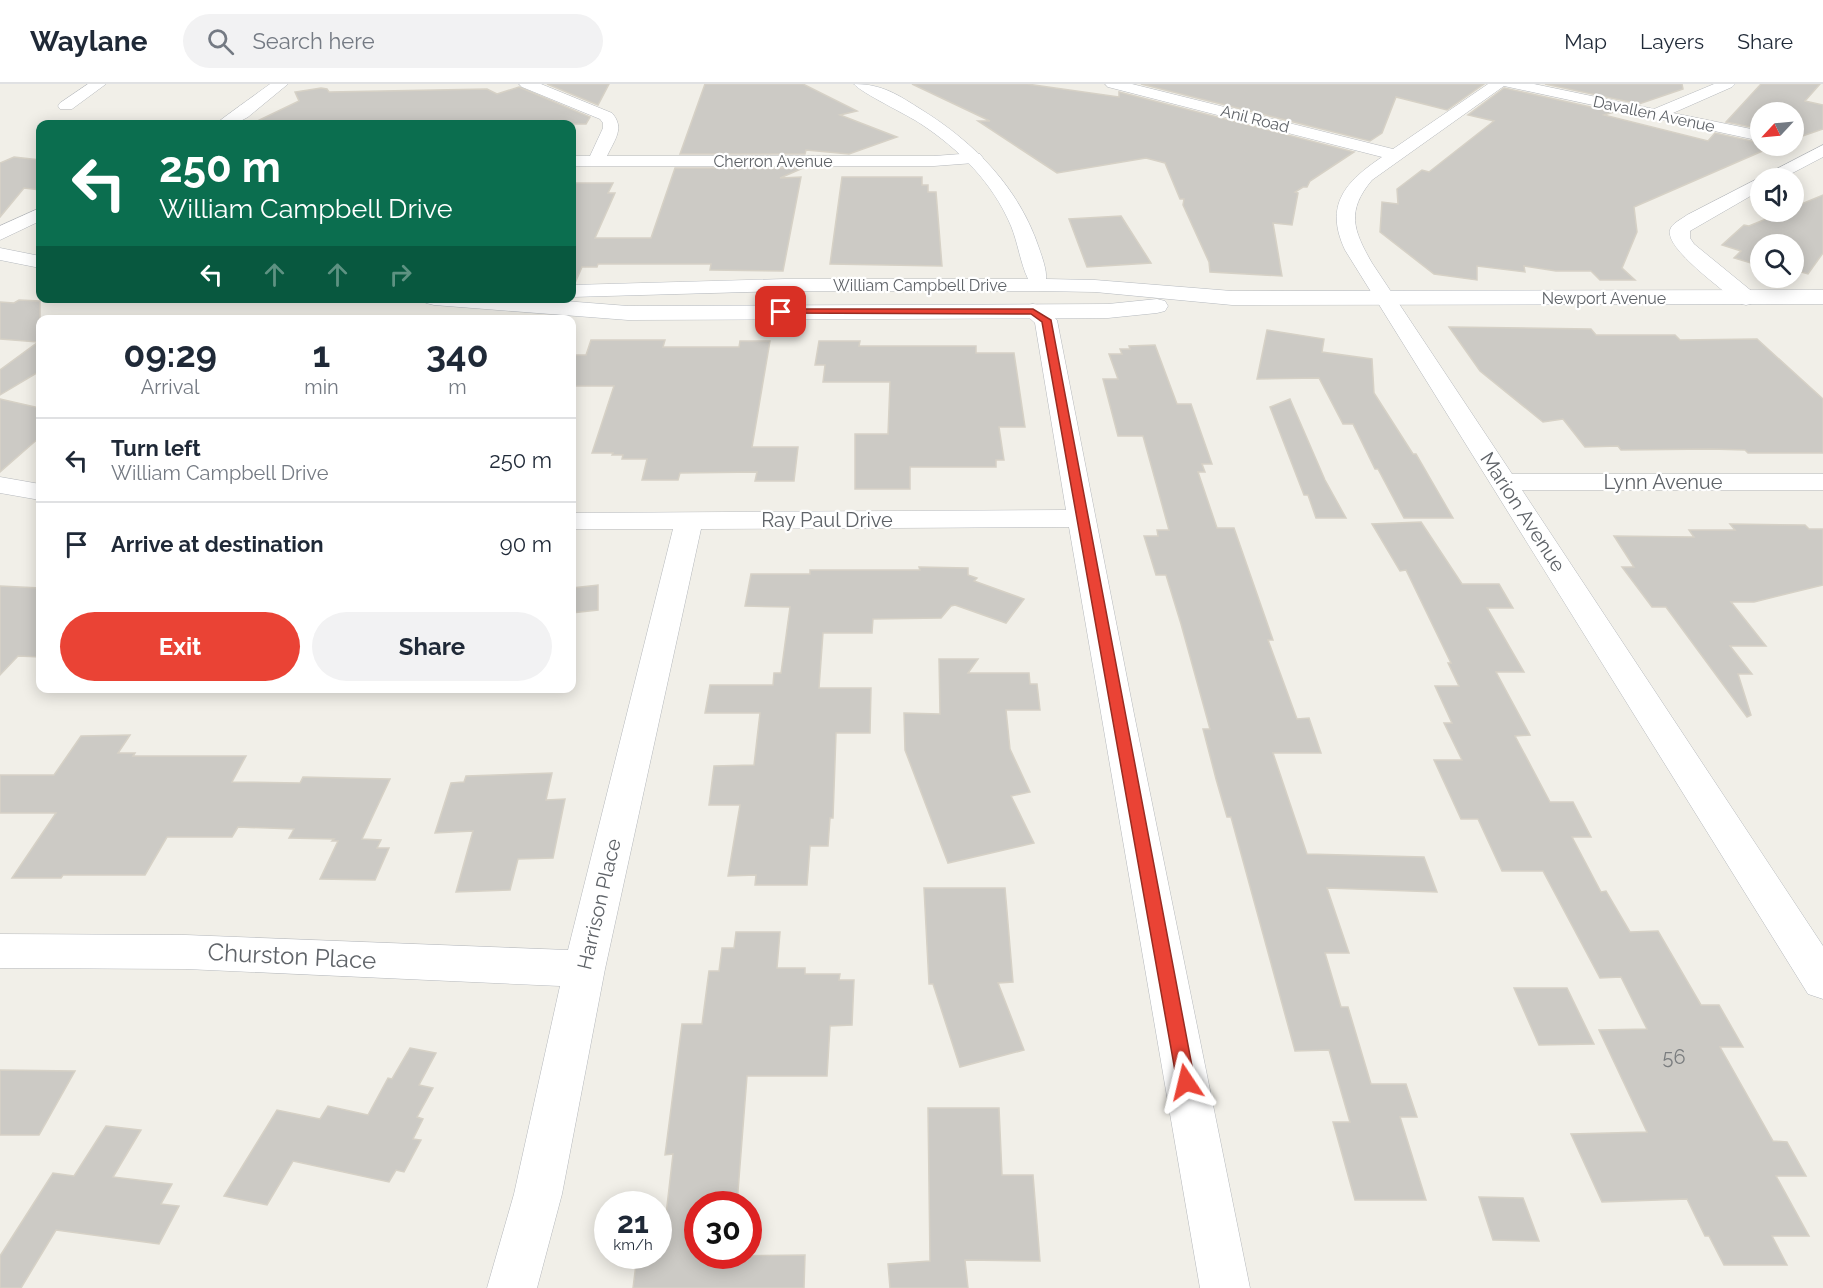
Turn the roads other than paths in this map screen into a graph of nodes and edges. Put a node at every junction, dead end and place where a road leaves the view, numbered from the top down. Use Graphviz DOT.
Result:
graph roads {
  1 [pos="98,84"];
  2 [pos="280,84"];
  3 [pos="527,84"];
  4 [pos="862,84"];
  5 [pos="1113,84"];
  6 [pos="1498,84"];
  7 [pos="1511,84"];
  8 [pos="1727,84"];
  9 [pos="66,106"];
  10 [pos="1656,114"];
  11 [pos="231,120"];
  12 [pos="1750,134"];
  13 [pos="1804,145"];
  14 [pos="1823,150"];
  15 [pos="1396,155"];
  16 [pos="974,158"];
  17 [pos="576,161"];
  18 [pos="596,161"];
  19 [pos="1789,168"];
  20 [pos="1750,189"];
  21 [pos="36,216"];
  22 [pos="0,234"];
  23 [pos="0,254"];
  24 [pos="36,261"];
  25 [pos="1040,283"];
  26 [pos="785,285"];
  27 [pos="826,285"];
  28 [pos="636,288"];
  29 [pos="576,291"];
  30 [pos="1823,297"];
  31 [pos="1232,298"];
  32 [pos="1385,298"];
  33 [pos="1746,298"];
  34 [pos="494,303"];
  35 [pos="781,312"];
  36 [pos="823,312"];
  37 [pos="628,313"];
  38 [pos="1046,314"];
  39 [pos="1504,482"];
  40 [pos="1823,482"];
  41 [pos="0,485"];
  42 [pos="36,491"];
  43 [pos="1082,518"];
  44 [pos="576,521"];
  45 [pos="688,521"];
  46 [pos="0,951"];
  47 [pos="584,969"];
  48 [pos="1823,981"];
  49 [pos="512,1288"];
  50 [pos="1225,1288"];
  1 -- 9 [label="street"];
  2 -- 11 [label="street"];
  3 -- 18 [label="street"];
  4 -- 16 [label="street"];
  5 -- 15 [label="street, Anil Road"];
  6 -- 15 [label="street, Marion Avenue"];
  7 -- 10 [label="street, Davallen Avenue"];
  8 -- 10 [label="street"];
  10 -- 12 [label="street, Davallen Avenue"];
  13 -- 14 [label="street"];
  14 -- 19 [label="street"];
  15 -- 32 [label="street, Marion Avenue"];
  16 -- 18 [label="street, Cherron Avenue"];
  16 -- 25 [label="street"];
  17 -- 18 [label="street, Cherron Avenue"];
  20 -- 33 [label="street"];
  21 -- 22 [label="street"];
  23 -- 24 [label="street"];
  25 -- 27 [label="street, William Campbell Drive"];
  25 -- 31 [label="street, William Campbell Drive"];
  25 -- 38 [label="street"];
  25 -- 38 [label="street"];
  26 -- 27 [label="street, William Campbell Drive"];
  26 -- 28 [label="street, William Campbell Drive"];
  26 -- 35 [label="street"];
  27 -- 36 [label="street"];
  28 -- 29 [label="street, William Campbell Drive"];
  28 -- 37 [label="street"];
  30 -- 33 [label="street, Newport Avenue"];
  31 -- 32 [label="street, William Campbell Drive"];
  31 -- 38 [label="street, William Campbell Drive"];
  32 -- 33 [label="street, Newport Avenue"];
  32 -- 39 [label="street, Marion Avenue"];
  34 -- 37 [label="street, William Campbell Drive"];
  35 -- 36 [label="street, William Campbell Drive"];
  35 -- 37 [label="street, William Campbell Drive"];
  36 -- 38 [label="street, William Campbell Drive"];
  38 -- 43 [label="street"];
  39 -- 40 [label="street, Lynn Avenue"];
  39 -- 48 [label="street, Marion Avenue"];
  41 -- 42 [label="street"];
  43 -- 45 [label="street, Ray Paul Drive"];
  43 -- 50 [label="street"];
  44 -- 45 [label="street, Ray Paul Drive"];
  45 -- 47 [label="street, Harrison Place"];
  46 -- 47 [label="street, Churston Place"];
  47 -- 49 [label="street, Harrison Place"];
}
